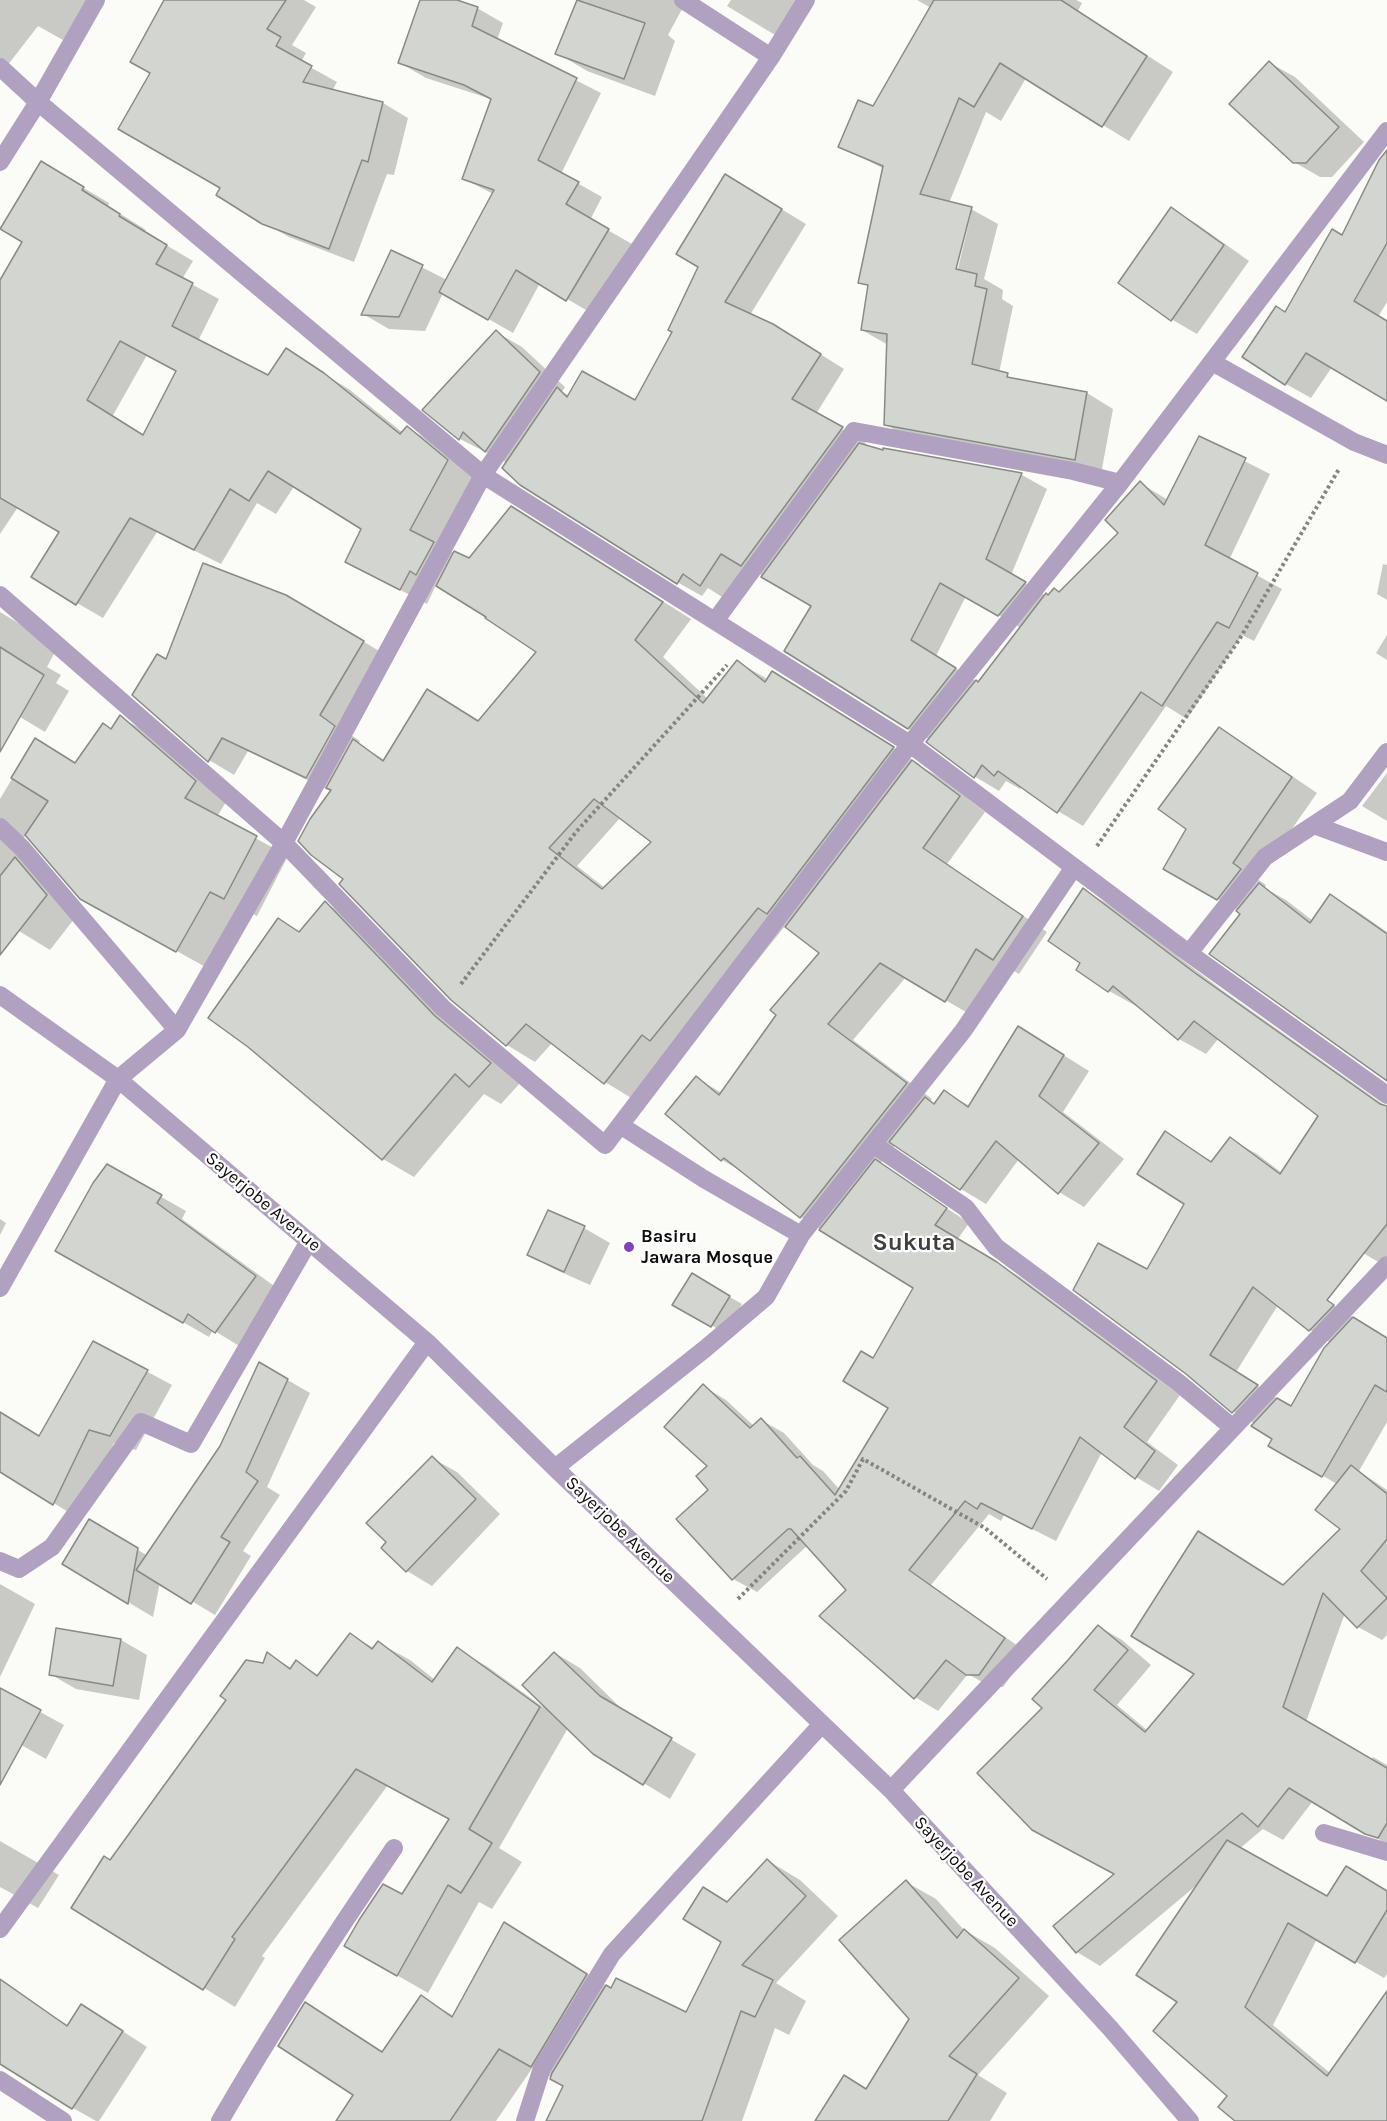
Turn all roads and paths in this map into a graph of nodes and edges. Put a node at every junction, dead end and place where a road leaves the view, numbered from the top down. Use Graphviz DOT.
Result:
graph roads {
  1 [pos="96,0"];
  2 [pos="683,0"];
  3 [pos="806,0"];
  4 [pos="771,57"];
  5 [pos="0,67"];
  6 [pos="38,102"];
  7 [pos="1387,131"];
  8 [pos="0,162"];
  9 [pos="1212,362"];
  10 [pos="1354,442"];
  11 [pos="1387,455"];
  12 [pos="483,475"];
  13 [pos="1120,483"];
  14 [pos="0,595"];
  15 [pos="715,621"];
  16 [pos="748,642"];
  17 [pos="910,744"];
  18 [pos="1387,752"];
  19 [pos="1314,825"];
  20 [pos="0,827"];
  21 [pos="284,843"];
  22 [pos="1387,852"];
  23 [pos="1077,869"];
  24 [pos="1189,953"];
  25 [pos="0,995"];
  26 [pos="443,1008"];
  27 [pos="177,1030"];
  28 [pos="118,1079"];
  29 [pos="1387,1095"];
  30 [pos="620,1125"];
  31 [pos="873,1144"];
  32 [pos="801,1235"];
  33 [pos="309,1241"];
  34 [pos="1387,1265"];
  35 [pos="0,1288"];
  36 [pos="427,1342"];
  37 [pos="1232,1427"];
  38 [pos="555,1468"];
  39 [pos="0,1562"];
  40 [pos="1071,1598"];
  41 [pos="715,1621"];
  42 [pos="822,1724"];
  43 [pos="891,1790"];
  44 [pos="1324,1833"];
  45 [pos="394,1848"];
  46 [pos="1387,1852"];
  47 [pos="0,1929"];
  48 [pos="0,2080"];
  49 [pos="63,2121"];
  50 [pos="220,2121"];
  51 [pos="525,2121"];
  52 [pos="1190,2121"];
  1 -- 6 [label="street"];
  2 -- 4 [label="street"];
  3 -- 4 [label="street"];
  4 -- 12 [label="street"];
  5 -- 6 [label="street"];
  6 -- 8 [label="street"];
  6 -- 12 [label="street"];
  7 -- 9 [label="street"];
  9 -- 10 [label="street"];
  9 -- 13 [label="street"];
  10 -- 11 [label="street"];
  10 -- 23 [label="path"];
  12 -- 15 [label="street"];
  12 -- 21 [label="street"];
  13 -- 15 [label="street"];
  13 -- 17 [label="street"];
  14 -- 21 [label="street"];
  15 -- 16 [label="street"];
  16 -- 17 [label="street"];
  16 -- 26 [label="path"];
  17 -- 23 [label="street"];
  17 -- 30 [label="street"];
  18 -- 19 [label="street"];
  19 -- 22 [label="street"];
  19 -- 24 [label="street"];
  20 -- 27 [label="street"];
  21 -- 26 [label="street"];
  21 -- 27 [label="street"];
  23 -- 24 [label="street"];
  23 -- 31 [label="street"];
  24 -- 29 [label="street"];
  25 -- 28 [label="street, Sayerjobe Avenue"];
  26 -- 30 [label="street"];
  27 -- 28 [label="street"];
  28 -- 33 [label="street, Sayerjobe Avenue"];
  28 -- 35 [label="street"];
  30 -- 32 [label="street"];
  31 -- 32 [label="street"];
  31 -- 37 [label="street"];
  32 -- 38 [label="street"];
  33 -- 36 [label="street, Sayerjobe Avenue"];
  33 -- 39 [label="street"];
  34 -- 37 [label="street"];
  36 -- 38 [label="street, Sayerjobe Avenue"];
  36 -- 47 [label="street"];
  37 -- 40 [label="street"];
  38 -- 41 [label="street, Sayerjobe Avenue"];
  40 -- 41 [label="path"];
  40 -- 43 [label="street"];
  41 -- 42 [label="street, Sayerjobe Avenue"];
  42 -- 43 [label="street, Sayerjobe Avenue"];
  42 -- 51 [label="street"];
  43 -- 52 [label="street, Sayerjobe Avenue"];
  44 -- 46 [label="street"];
  45 -- 50 [label="street"];
  48 -- 49 [label="street"];
}
